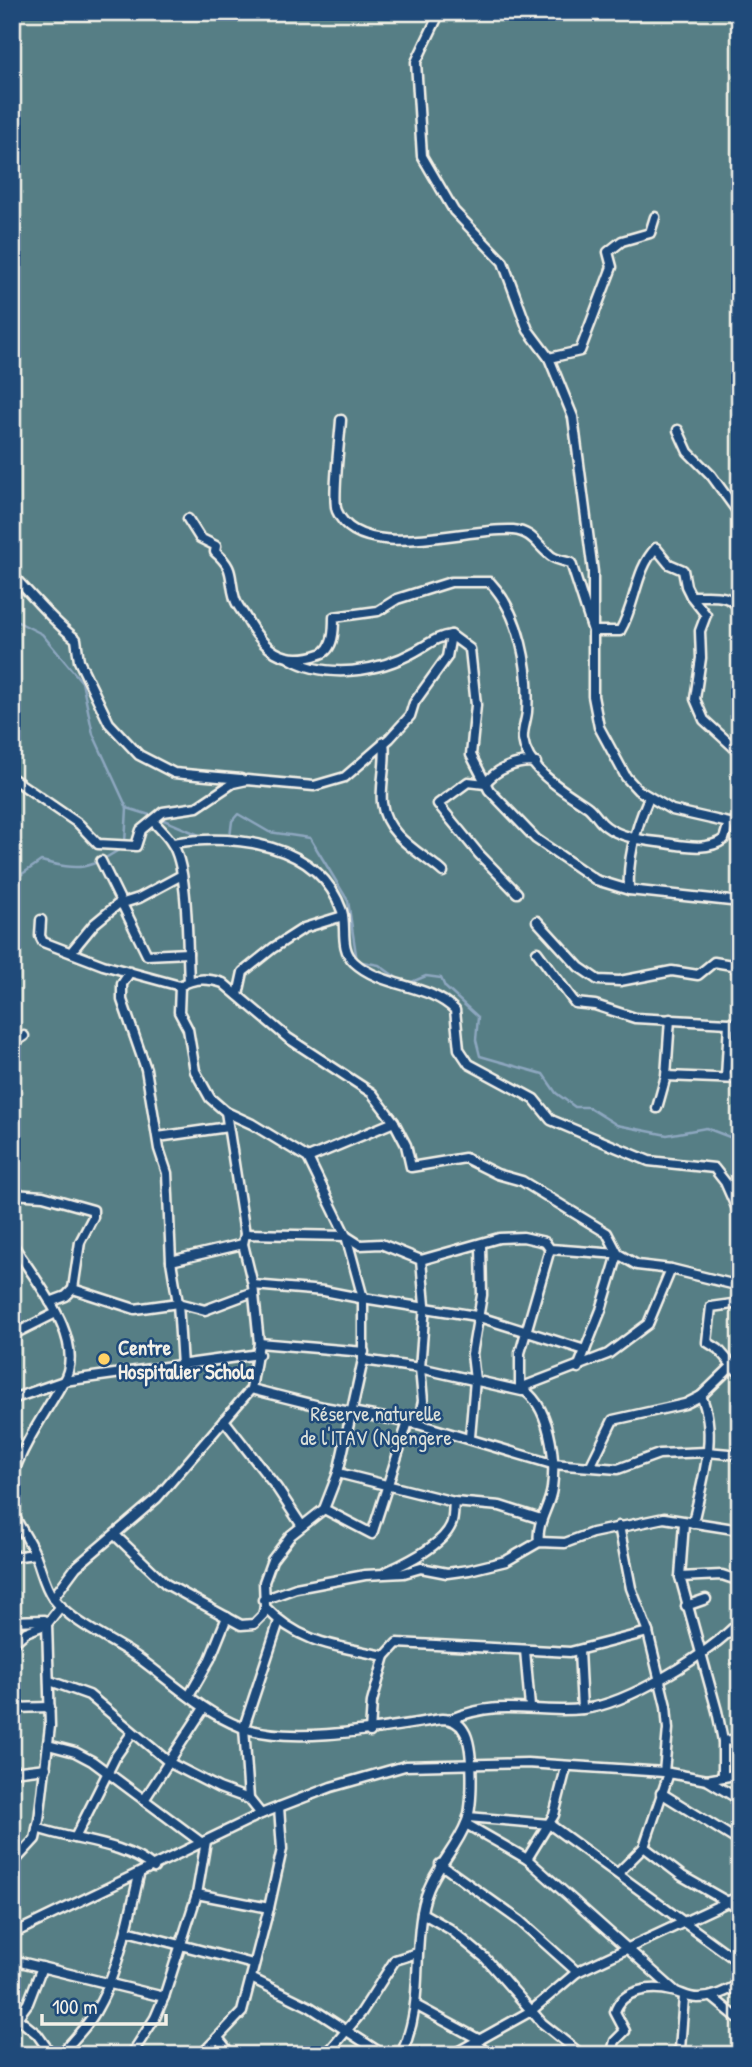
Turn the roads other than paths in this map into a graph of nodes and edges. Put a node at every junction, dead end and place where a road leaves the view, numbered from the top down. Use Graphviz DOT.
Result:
graph roads {
  1 [pos="440,12"];
  2 [pos="655,217"];
  3 [pos="549,358"];
  4 [pos="341,420"];
  5 [pos="678,430"];
  6 [pos="740,515"];
  7 [pos="188,519"];
  8 [pos="12,575"];
  9 [pos="691,596"];
  10 [pos="740,611"];
  11 [pos="593,631"];
  12 [pos="451,635"];
  13 [pos="289,658"];
  14 [pos="384,742"];
  15 [pos="740,753"];
  16 [pos="536,763"];
  17 [pos="12,778"];
  18 [pos="247,780"];
  19 [pos="485,784"];
  20 [pos="649,797"];
  21 [pos="153,821"];
  22 [pos="729,823"];
  23 [pos="740,825"];
  24 [pos="634,839"];
  25 [pos="173,843"];
  26 [pos="101,861"];
  27 [pos="443,872"];
  28 [pos="180,876"];
  29 [pos="629,890"];
  30 [pos="517,893"];
  31 [pos="121,902"];
  32 [pos="740,902"];
  33 [pos="343,916"];
  34 [pos="41,920"];
  35 [pos="537,920"];
  36 [pos="537,952"];
  37 [pos="71,953"];
  38 [pos="188,953"];
  39 [pos="130,972"];
  40 [pos="740,974"];
  41 [pos="189,981"];
  42 [pos="180,986"];
  43 [pos="238,995"];
  44 [pos="670,1019"];
  45 [pos="729,1023"];
  46 [pos="740,1027"];
  47 [pos="24,1036"];
  48 [pos="12,1044"];
  49 [pos="666,1076"];
  50 [pos="726,1078"];
  51 [pos="740,1079"];
  52 [pos="657,1108"];
  53 [pos="226,1112"];
  54 [pos="394,1122"];
  55 [pos="228,1127"];
  56 [pos="158,1137"];
  57 [pos="308,1158"];
  58 [pos="12,1194"];
  59 [pos="740,1216"];
  60 [pos="246,1234"];
  61 [pos="346,1236"];
  62 [pos="12,1243"];
  63 [pos="243,1244"];
  64 [pos="481,1245"];
  65 [pos="550,1249"];
  66 [pos="618,1254"];
  67 [pos="22,1260"];
  68 [pos="421,1260"];
  69 [pos="171,1261"];
  70 [pos="12,1265"];
  71 [pos="671,1269"];
  72 [pos="740,1286"];
  73 [pos="74,1289"];
  74 [pos="253,1289"];
  75 [pos="362,1298"];
  76 [pos="50,1301"];
  77 [pos="178,1303"];
  78 [pos="740,1303"];
  79 [pos="425,1305"];
  80 [pos="57,1313"];
  81 [pos="476,1316"];
  82 [pos="527,1329"];
  83 [pos="12,1335"];
  84 [pos="259,1343"];
  85 [pos="585,1350"];
  86 [pos="259,1354"];
  87 [pos="363,1356"];
  88 [pos="182,1366"];
  89 [pos="732,1366"];
  90 [pos="420,1368"];
  91 [pos="578,1368"];
  92 [pos="740,1374"];
  93 [pos="475,1380"];
  94 [pos="64,1381"];
  95 [pos="251,1389"];
  96 [pos="524,1390"];
  97 [pos="701,1396"];
  98 [pos="12,1399"];
  99 [pos="354,1413"];
  100 [pos="223,1420"];
  101 [pos="408,1422"];
  102 [pos="418,1424"];
  103 [pos="470,1437"];
  104 [pos="707,1452"];
  105 [pos="740,1455"];
  106 [pos="552,1464"];
  107 [pos="591,1465"];
  108 [pos="338,1473"];
  109 [pos="12,1476"];
  110 [pos="391,1485"];
  111 [pos="454,1502"];
  112 [pos="324,1509"];
  113 [pos="12,1512"];
  114 [pos="541,1519"];
  115 [pos="688,1523"];
  116 [pos="302,1526"];
  117 [pos="618,1526"];
  118 [pos="740,1530"];
  119 [pos="116,1536"];
  120 [pos="539,1542"];
  121 [pos="35,1554"];
  122 [pos="12,1557"];
  123 [pos="384,1573"];
  124 [pos="680,1577"];
  125 [pos="740,1581"];
  126 [pos="53,1598"];
  127 [pos="706,1599"];
  128 [pos="264,1603"];
  129 [pos="61,1606"];
  130 [pos="686,1606"];
  131 [pos="227,1617"];
  132 [pos="12,1621"];
  133 [pos="48,1621"];
  134 [pos="279,1621"];
  135 [pos="740,1621"];
  136 [pos="648,1632"];
  137 [pos="12,1644"];
  138 [pos="526,1650"];
  139 [pos="579,1651"];
  140 [pos="702,1652"];
  141 [pos="385,1656"];
  142 [pos="658,1679"];
  143 [pos="50,1681"];
  144 [pos="189,1696"];
  145 [pos="50,1707"];
  146 [pos="530,1707"];
  147 [pos="12,1708"];
  148 [pos="204,1708"];
  149 [pos="582,1709"];
  150 [pos="451,1719"];
  151 [pos="244,1727"];
  152 [pos="370,1732"];
  153 [pos="132,1733"];
  154 [pos="740,1739"];
  155 [pos="723,1741"];
  156 [pos="48,1745"];
  157 [pos="170,1763"];
  158 [pos="470,1764"];
  159 [pos="566,1768"];
  160 [pos="46,1769"];
  161 [pos="12,1772"];
  162 [pos="108,1772"];
  163 [pos="666,1772"];
  164 [pos="740,1774"];
  165 [pos="723,1777"];
  166 [pos="707,1780"];
  167 [pos="662,1793"];
  168 [pos="249,1799"];
  169 [pos="144,1800"];
  170 [pos="740,1800"];
  171 [pos="279,1807"];
  172 [pos="261,1814"];
  173 [pos="467,1821"];
  174 [pos="549,1824"];
  175 [pos="37,1828"];
  176 [pos="75,1838"];
  177 [pos="204,1842"];
  178 [pos="740,1842"];
  179 [pos="644,1847"];
  180 [pos="527,1859"];
  181 [pos="12,1864"];
  182 [pos="440,1864"];
  183 [pos="154,1868"];
  184 [pos="619,1872"];
  185 [pos="139,1875"];
  186 [pos="197,1894"];
  187 [pos="740,1896"];
  188 [pos="729,1901"];
  189 [pos="269,1908"];
  190 [pos="740,1909"];
  191 [pos="422,1913"];
  192 [pos="683,1921"];
  193 [pos="127,1931"];
  194 [pos="12,1934"];
  195 [pos="178,1947"];
  196 [pos="626,1947"];
  197 [pos="418,1953"];
  198 [pos="12,1959"];
  199 [pos="740,1963"];
  200 [pos="253,1964"];
  201 [pos="41,1967"];
  202 [pos="577,1972"];
  203 [pos="251,1979"];
  204 [pos="108,1982"];
  205 [pos="740,1984"];
  206 [pos="675,1991"];
  207 [pos="164,1997"];
  208 [pos="684,1997"];
  209 [pos="712,1997"];
  210 [pos="417,2006"];
  211 [pos="531,2011"];
  212 [pos="14,2019"];
  213 [pos="740,2020"];
  214 [pos="346,2029"];
  215 [pos="218,2038"];
  216 [pos="478,2041"];
  217 [pos="52,2055"];
  218 [pos="60,2055"];
  219 [pos="131,2055"];
  220 [pos="201,2055"];
  221 [pos="231,2055"];
  222 [pos="326,2055"];
  223 [pos="384,2055"];
  224 [pos="401,2055"];
  225 [pos="452,2055"];
  226 [pos="489,2055"];
  227 [pos="582,2055"];
  228 [pos="611,2055"];
  229 [pos="673,2055"];
  1 -- 3 [label="street"];
  2 -- 3 [label="street"];
  3 -- 11 [label="street"];
  4 -- 11 [label="street"];
  5 -- 6 [label="street"];
  7 -- 13 [label="street"];
  8 -- 18 [label="street"];
  9 -- 10 [label="street"];
  9 -- 11 [label="street"];
  9 -- 15 [label="street"];
  11 -- 20 [label="street"];
  12 -- 13 [label="street"];
  12 -- 14 [label="street"];
  12 -- 19 [label="street"];
  13 -- 16 [label="street"];
  14 -- 18 [label="street"];
  14 -- 27 [label="street"];
  16 -- 19 [label="street"];
  16 -- 24 [label="street"];
  17 -- 21 [label="street"];
  18 -- 21 [label="street"];
  19 -- 29 [label="street"];
  19 -- 30 [label="street"];
  20 -- 22 [label="street"];
  20 -- 24 [label="street"];
  21 -- 25 [label="street"];
  22 -- 23 [label="street"];
  22 -- 24 [label="street"];
  24 -- 29 [label="street"];
  25 -- 28 [label="street"];
  25 -- 33 [label="street"];
  26 -- 31 [label="street"];
  28 -- 31 [label="street"];
  28 -- 38 [label="street"];
  29 -- 32 [label="street"];
  31 -- 37 [label="street"];
  31 -- 38 [label="street"];
  33 -- 43 [label="street"];
  33 -- 59 [label="street"];
  34 -- 37 [label="street"];
  35 -- 40 [label="street"];
  36 -- 44 [label="street"];
  37 -- 39 [label="street"];
  38 -- 41 [label="street"];
  39 -- 42 [label="street"];
  39 -- 56 [label="street"];
  41 -- 42 [label="street"];
  41 -- 43 [label="street"];
  42 -- 53 [label="street"];
  43 -- 54 [label="street"];
  44 -- 45 [label="street"];
  44 -- 49 [label="street"];
  45 -- 46 [label="street"];
  45 -- 50 [label="street"];
  47 -- 48 [label="street"];
  49 -- 50 [label="street"];
  49 -- 52 [label="street"];
  50 -- 51 [label="street"];
  53 -- 55 [label="street"];
  53 -- 57 [label="street"];
  54 -- 57 [label="street"];
  54 -- 66 [label="street"];
  55 -- 56 [label="street"];
  55 -- 60 [label="street"];
  56 -- 69 [label="street"];
  57 -- 61 [label="street"];
  58 -- 73 [label="street"];
  60 -- 61 [label="street"];
  60 -- 63 [label="street"];
  61 -- 68 [label="street"];
  61 -- 75 [label="street"];
  62 -- 67 [label="street"];
  63 -- 69 [label="street"];
  63 -- 74 [label="street"];
  64 -- 65 [label="street"];
  64 -- 68 [label="street"];
  64 -- 81 [label="street"];
  65 -- 66 [label="street"];
  65 -- 82 [label="street"];
  66 -- 71 [label="street"];
  66 -- 85 [label="street"];
  67 -- 70 [label="street"];
  67 -- 76 [label="street"];
  68 -- 79 [label="street"];
  69 -- 77 [label="street"];
  71 -- 72 [label="street"];
  71 -- 91 [label="street"];
  73 -- 76 [label="street"];
  73 -- 77 [label="street"];
  74 -- 75 [label="street"];
  74 -- 77 [label="street"];
  74 -- 84 [label="street"];
  75 -- 79 [label="street"];
  75 -- 87 [label="street"];
  76 -- 80 [label="street"];
  77 -- 88 [label="street"];
  78 -- 89 [label="street"];
  79 -- 81 [label="street"];
  79 -- 90 [label="street"];
  80 -- 83 [label="street"];
  80 -- 94 [label="street"];
  81 -- 82 [label="street"];
  81 -- 93 [label="street"];
  82 -- 85 [label="street"];
  82 -- 96 [label="street"];
  84 -- 86 [label="street"];
  84 -- 87 [label="street"];
  85 -- 91 [label="street"];
  86 -- 88 [label="street"];
  86 -- 95 [label="street"];
  87 -- 90 [label="street"];
  87 -- 99 [label="street"];
  88 -- 94 [label="street"];
  89 -- 92 [label="street"];
  89 -- 97 [label="street"];
  90 -- 93 [label="street"];
  90 -- 102 [label="street"];
  91 -- 96 [label="street"];
  93 -- 96 [label="street"];
  93 -- 103 [label="street"];
  94 -- 98 [label="street"];
  94 -- 109 [label="street"];
  95 -- 99 [label="street"];
  95 -- 100 [label="street"];
  96 -- 106 [label="street"];
  97 -- 104 [label="street"];
  97 -- 107 [label="street"];
  99 -- 101 [label="street"];
  99 -- 108 [label="street"];
  100 -- 116 [label="street"];
  100 -- 119 [label="street"];
  101 -- 102 [label="street"];
  101 -- 110 [label="street"];
  102 -- 103 [label="street"];
  103 -- 106 [label="street"];
  104 -- 105 [label="street"];
  104 -- 107 [label="street"];
  104 -- 115 [label="street"];
  106 -- 107 [label="street"];
  106 -- 114 [label="street"];
  108 -- 110 [label="street"];
  108 -- 112 [label="street"];
  110 -- 111 [label="street"];
  110 -- 112 [label="street"];
  111 -- 114 [label="street"];
  111 -- 123 [label="street"];
  112 -- 116 [label="street"];
  113 -- 121 [label="street"];
  114 -- 120 [label="street"];
  115 -- 117 [label="street"];
  115 -- 118 [label="street"];
  115 -- 124 [label="street"];
  116 -- 128 [label="street"];
  117 -- 120 [label="street"];
  117 -- 136 [label="street"];
  119 -- 126 [label="street"];
  119 -- 131 [label="street"];
  120 -- 123 [label="street"];
  121 -- 122 [label="street"];
  121 -- 126 [label="street"];
  123 -- 128 [label="street"];
  124 -- 125 [label="street"];
  124 -- 130 [label="street"];
  126 -- 129 [label="street"];
  127 -- 130 [label="street"];
  128 -- 131 [label="street"];
  128 -- 134 [label="street"];
  129 -- 133 [label="street"];
  129 -- 144 [label="street"];
  130 -- 140 [label="street"];
  131 -- 144 [label="street"];
  132 -- 133 [label="street"];
  133 -- 137 [label="street"];
  133 -- 143 [label="street"];
  134 -- 141 [label="street"];
  134 -- 151 [label="street"];
  135 -- 140 [label="street"];
  136 -- 139 [label="street"];
  136 -- 142 [label="street"];
  138 -- 139 [label="street"];
  138 -- 141 [label="street"];
  138 -- 146 [label="street"];
  139 -- 149 [label="street"];
  140 -- 142 [label="street"];
  140 -- 155 [label="street"];
  141 -- 152 [label="street"];
  142 -- 149 [label="street"];
  142 -- 163 [label="street"];
  143 -- 145 [label="street"];
  143 -- 153 [label="street"];
  144 -- 148 [label="street"];
  145 -- 147 [label="street"];
  145 -- 156 [label="street"];
  146 -- 149 [label="street"];
  146 -- 150 [label="street"];
  148 -- 151 [label="street"];
  148 -- 157 [label="street"];
  150 -- 152 [label="street"];
  150 -- 158 [label="street"];
  151 -- 152 [label="street"];
  151 -- 168 [label="street"];
  153 -- 157 [label="street"];
  153 -- 162 [label="street"];
  154 -- 155 [label="street"];
  155 -- 165 [label="street"];
  156 -- 160 [label="street"];
  156 -- 162 [label="street"];
  157 -- 168 [label="street"];
  157 -- 169 [label="street"];
  158 -- 159 [label="street"];
  158 -- 171 [label="street"];
  158 -- 173 [label="street"];
  159 -- 163 [label="street"];
  159 -- 174 [label="street"];
  160 -- 161 [label="street"];
  160 -- 175 [label="street"];
  162 -- 169 [label="street"];
  162 -- 176 [label="street"];
  163 -- 166 [label="street"];
  163 -- 167 [label="street"];
  164 -- 165 [label="street"];
  165 -- 166 [label="street"];
  166 -- 170 [label="street"];
  167 -- 178 [label="street"];
  167 -- 179 [label="street"];
  168 -- 172 [label="street"];
  169 -- 177 [label="street"];
  171 -- 172 [label="street"];
  171 -- 189 [label="street"];
  172 -- 177 [label="street"];
  173 -- 174 [label="street"];
  173 -- 180 [label="street"];
  173 -- 182 [label="street"];
  174 -- 180 [label="street"];
  174 -- 184 [label="street"];
  175 -- 176 [label="street"];
  175 -- 181 [label="street"];
  176 -- 183 [label="street"];
  177 -- 183 [label="street"];
  177 -- 186 [label="street"];
  179 -- 184 [label="street"];
  179 -- 188 [label="street"];
  180 -- 196 [label="street"];
  182 -- 191 [label="street"];
  182 -- 202 [label="street"];
  183 -- 185 [label="street"];
  184 -- 192 [label="street"];
  185 -- 193 [label="street"];
  185 -- 194 [label="street"];
  186 -- 189 [label="street"];
  186 -- 195 [label="street"];
  187 -- 188 [label="street"];
  188 -- 190 [label="street"];
  188 -- 192 [label="street"];
  189 -- 200 [label="street"];
  191 -- 197 [label="street"];
  191 -- 211 [label="street"];
  192 -- 196 [label="street"];
  192 -- 199 [label="street"];
  193 -- 195 [label="street"];
  193 -- 204 [label="street"];
  195 -- 200 [label="street"];
  195 -- 207 [label="street"];
  196 -- 202 [label="street"];
  196 -- 206 [label="street"];
  197 -- 210 [label="street"];
  197 -- 214 [label="street"];
  198 -- 201 [label="street"];
  200 -- 203 [label="street"];
  201 -- 204 [label="street"];
  201 -- 212 [label="street"];
  202 -- 211 [label="street"];
  203 -- 214 [label="street"];
  203 -- 215 [label="street"];
  204 -- 207 [label="street"];
  204 -- 218 [label="street"];
  205 -- 209 [label="street"];
  206 -- 208 [label="street"];
  206 -- 228 [label="street"];
  207 -- 219 [label="street"];
  208 -- 209 [label="street"];
  208 -- 229 [label="street"];
  209 -- 213 [label="street"];
  210 -- 216 [label="street"];
  210 -- 224 [label="street"];
  211 -- 216 [label="street"];
  211 -- 227 [label="street"];
  212 -- 217 [label="street"];
  214 -- 222 [label="street"];
  214 -- 223 [label="street"];
  215 -- 220 [label="street"];
  215 -- 221 [label="street"];
  216 -- 225 [label="street"];
  216 -- 226 [label="street"];
}
